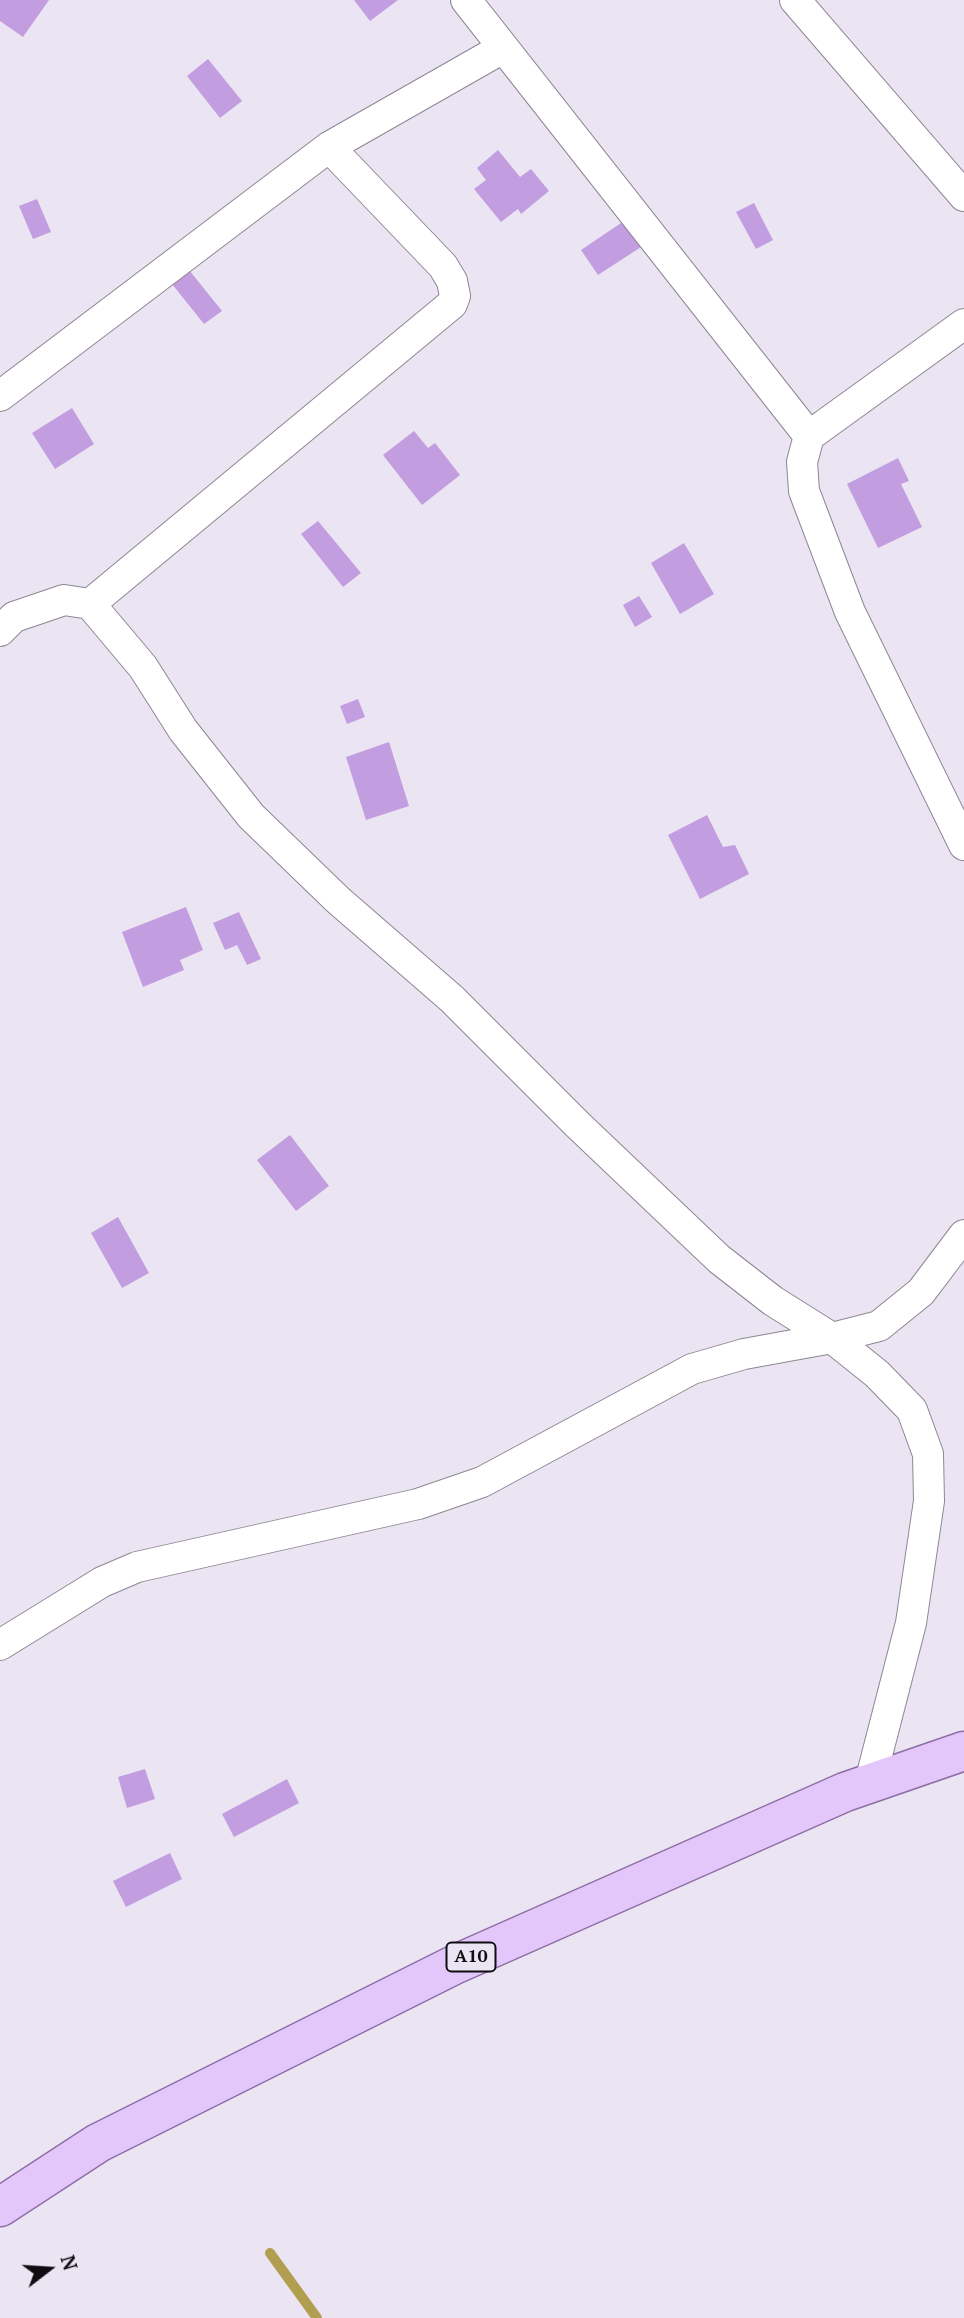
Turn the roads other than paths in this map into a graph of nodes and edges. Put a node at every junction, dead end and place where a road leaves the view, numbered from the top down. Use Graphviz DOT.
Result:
graph roads {
  1 [pos="466,0"];
  2 [pos="795,0"];
  3 [pos="503,48"];
  4 [pos="329,147"];
  5 [pos="964,195"];
  6 [pos="964,324"];
  7 [pos="0,396"];
  8 [pos="809,436"];
  9 [pos="90,604"];
  10 [pos="5,615"];
  11 [pos="964,845"];
  12 [pos="964,1235"];
  13 [pos="832,1338"];
  14 [pos="0,1644"];
  15 [pos="964,1751"];
  16 [pos="870,1782"];
  17 [pos="0,2207"];
  1 -- 3 [label="street"];
  2 -- 5 [label="street"];
  3 -- 4 [label="street"];
  3 -- 8 [label="street"];
  4 -- 7 [label="street"];
  4 -- 9 [label="street"];
  6 -- 8 [label="street"];
  8 -- 11 [label="street"];
  9 -- 10 [label="street"];
  9 -- 13 [label="street"];
  12 -- 13 [label="street"];
  13 -- 14 [label="street"];
  13 -- 16 [label="street"];
  15 -- 16 [label="main road, A10"];
  16 -- 17 [label="main road, A10"];
}
